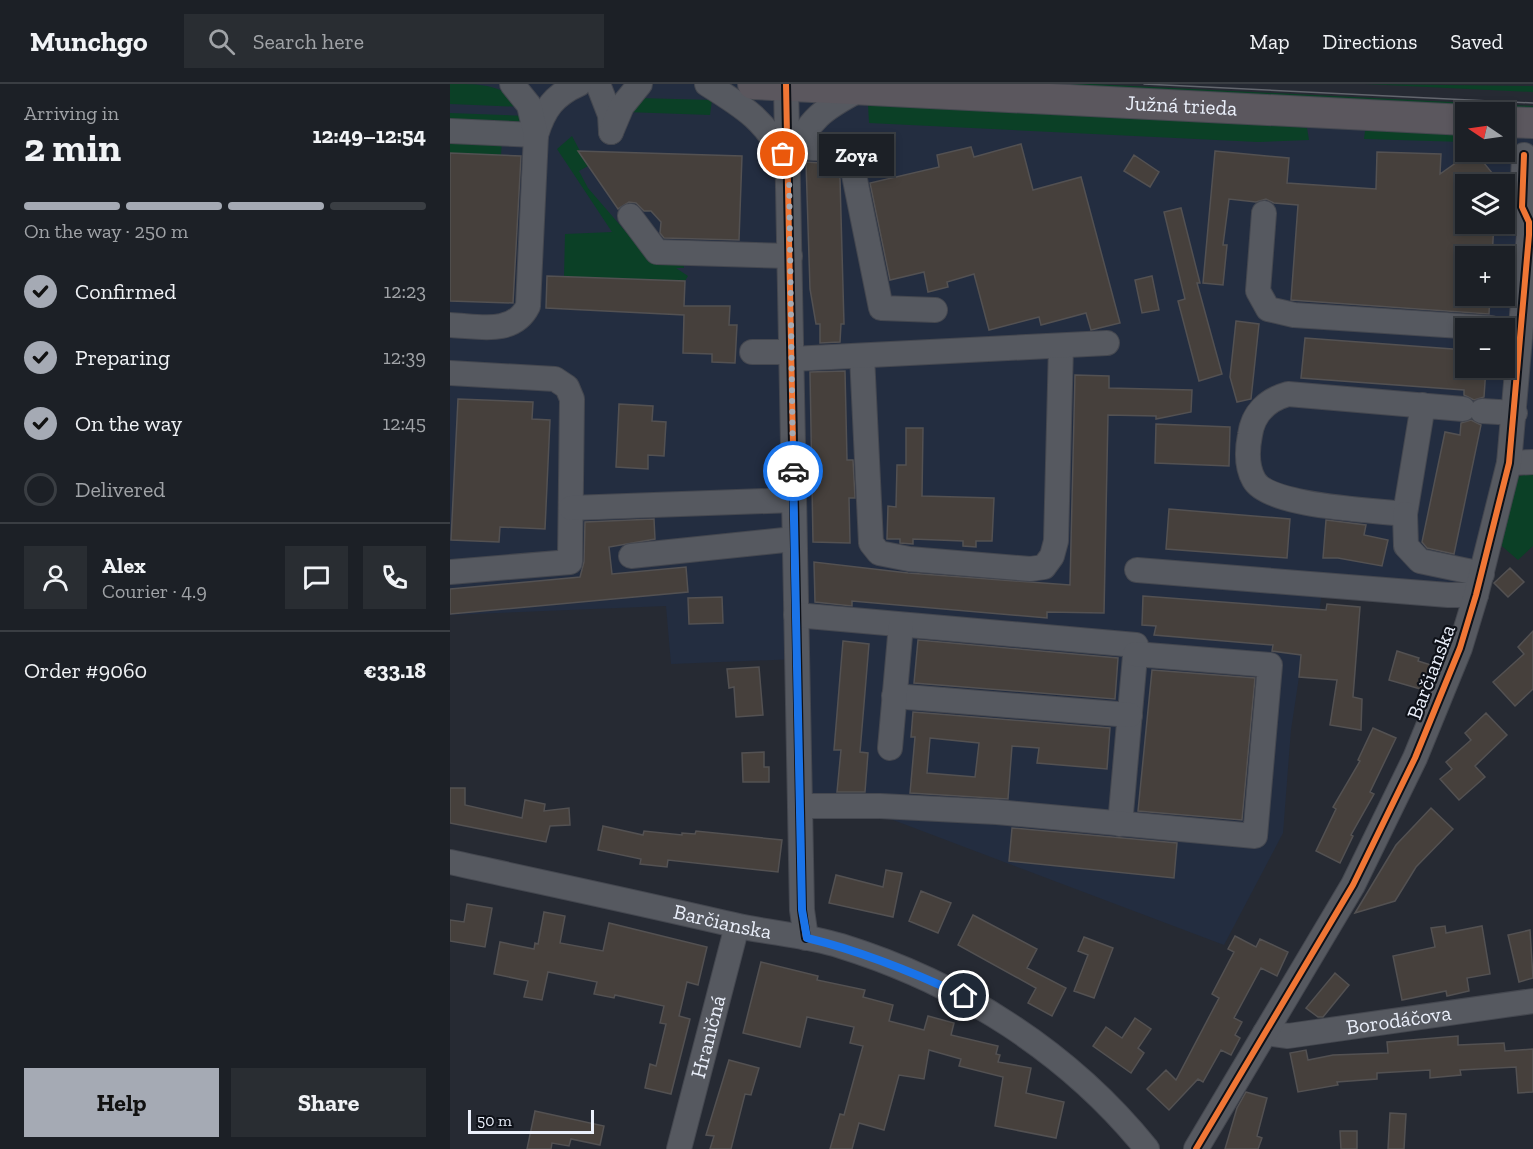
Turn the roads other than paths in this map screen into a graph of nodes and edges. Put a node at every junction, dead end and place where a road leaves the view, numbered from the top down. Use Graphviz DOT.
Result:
graph roads {
  1 [pos="512,84"];
  2 [pos="579,84"];
  3 [pos="598,84"];
  4 [pos="640,84"];
  5 [pos="707,84"];
  6 [pos="753,84"];
  7 [pos="786,85"];
  8 [pos="861,89"];
  9 [pos="1455,119"];
  10 [pos="1515,122"];
  11 [pos="1533,123"];
  12 [pos="450,131"];
  13 [pos="536,135"];
  14 [pos="1524,155"];
  15 [pos="793,157"];
  16 [pos="1264,213"];
  17 [pos="630,216"];
  18 [pos="790,256"];
  19 [pos="935,310"];
  20 [pos="450,325"];
  21 [pos="1455,326"];
  22 [pos="1520,337"];
  23 [pos="1107,343"];
  24 [pos="1061,346"];
  25 [pos="752,352"];
  26 [pos="792,355"];
  27 [pos="862,356"];
  28 [pos="450,373"];
  29 [pos="1423,405"];
  30 [pos="1515,413"];
  31 [pos="1533,462"];
  32 [pos="1509,463"];
  33 [pos="794,500"];
  34 [pos="571,508"];
  35 [pos="1405,514"];
  36 [pos="794,538"];
  37 [pos="631,556"];
  38 [pos="1137,570"];
  39 [pos="450,572"];
  40 [pos="1479,584"];
  41 [pos="796,615"];
  42 [pos="901,625"];
  43 [pos="1135,654"];
  44 [pos="894,696"];
  45 [pos="1130,715"];
  46 [pos="890,748"];
  47 [pos="801,806"];
  48 [pos="1120,824"];
  49 [pos="450,862"];
  50 [pos="737,926"];
  51 [pos="807,938"];
  52 [pos="1533,1001"];
  53 [pos="1265,1033"];
  54 [pos="679,1149"];
  55 [pos="1147,1149"];
  56 [pos="1196,1149"];
  1 -- 13 [label="street"];
  2 -- 13 [label="street"];
  3 -- 4 [label="street"];
  5 -- 15 [label="street"];
  6 -- 7 [label="main road, Južná trieda"];
  7 -- 8 [label="main road, Južná trieda"];
  7 -- 15 [label="street"];
  8 -- 9 [label="main road, Južná trieda"];
  8 -- 15 [label="street"];
  10 -- 11 [label="main road"];
  12 -- 13 [label="street"];
  13 -- 20 [label="street"];
  14 -- 22 [label="street, Barčianska"];
  15 -- 18 [label="street"];
  15 -- 19 [label="street"];
  16 -- 21 [label="street"];
  17 -- 18 [label="street"];
  18 -- 26 [label="street"];
  22 -- 30 [label="street, Barčianska"];
  23 -- 24 [label="street"];
  24 -- 27 [label="street"];
  24 -- 27 [label="street"];
  25 -- 26 [label="street"];
  26 -- 27 [label="street"];
  26 -- 33 [label="street"];
  28 -- 34 [label="street"];
  29 -- 30 [label="street"];
  29 -- 35 [label="street"];
  29 -- 35 [label="street"];
  30 -- 32 [label="street, Barčianska"];
  31 -- 32 [label="street"];
  32 -- 40 [label="street, Barčianska"];
  33 -- 34 [label="street"];
  33 -- 36 [label="street"];
  34 -- 39 [label="street"];
  35 -- 40 [label="street"];
  36 -- 37 [label="street"];
  36 -- 41 [label="street"];
  38 -- 40 [label="street"];
  40 -- 53 [label="street, Barčianska"];
  41 -- 42 [label="street"];
  41 -- 47 [label="street"];
  42 -- 43 [label="street"];
  42 -- 44 [label="street"];
  43 -- 45 [label="street"];
  43 -- 48 [label="street"];
  44 -- 45 [label="street"];
  44 -- 46 [label="street"];
  45 -- 48 [label="street"];
  47 -- 48 [label="street"];
  47 -- 51 [label="street"];
  49 -- 50 [label="street, Barčianska"];
  50 -- 51 [label="street, Barčianska"];
  50 -- 54 [label="street, Hraničná"];
  51 -- 55 [label="street, Barčianska"];
  52 -- 53 [label="street, Borodáčova"];
  53 -- 56 [label="street, Barčianska"];
}
